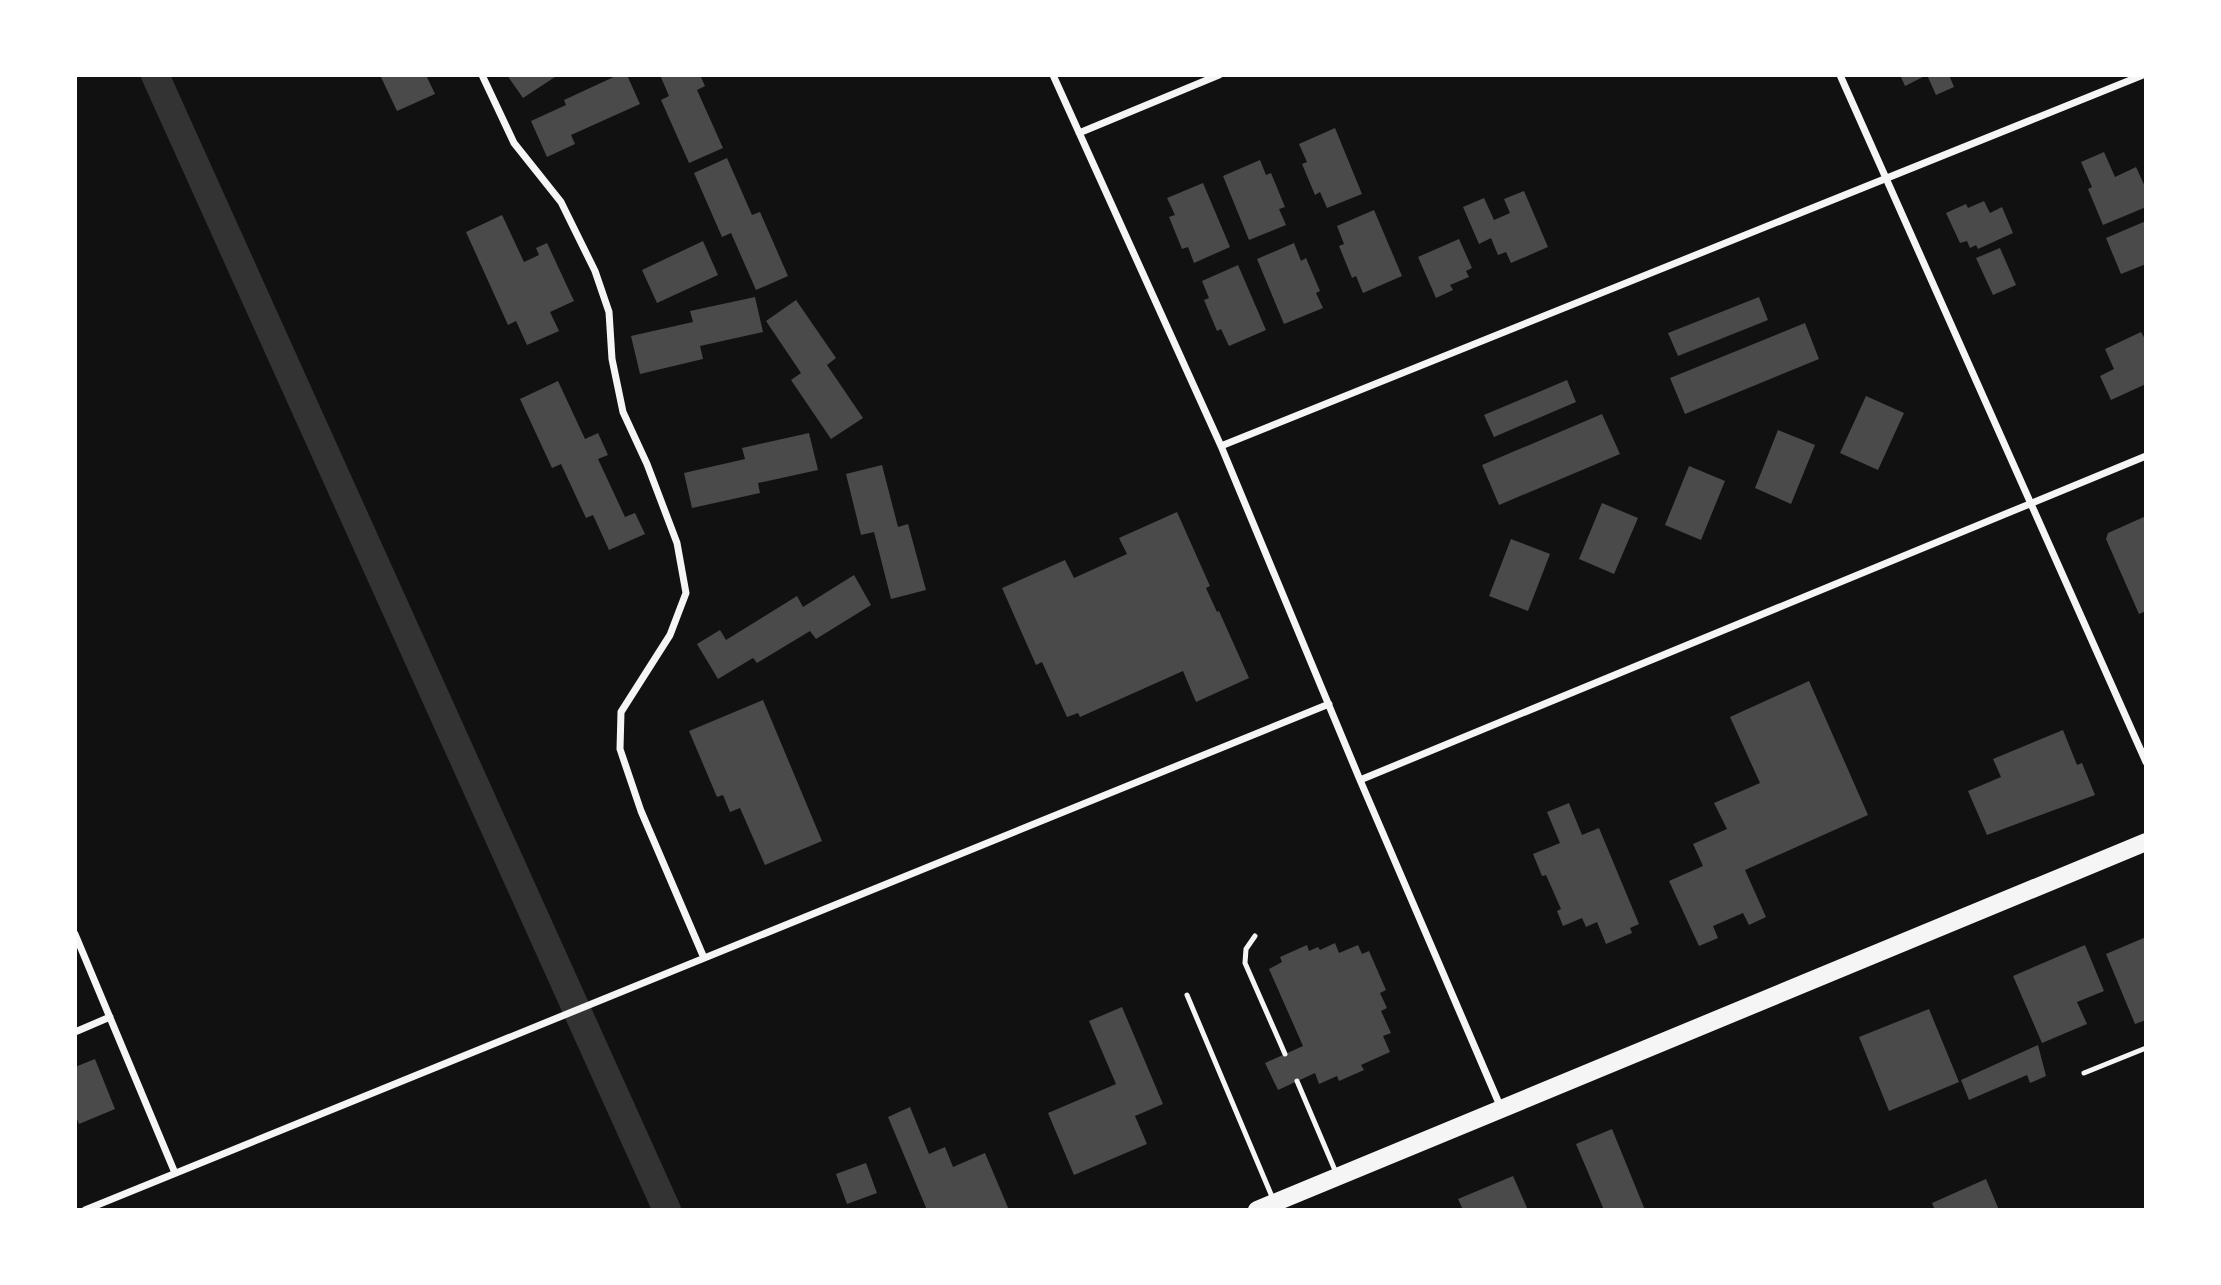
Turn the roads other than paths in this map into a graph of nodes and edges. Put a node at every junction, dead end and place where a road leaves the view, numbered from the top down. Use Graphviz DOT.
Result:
graph roads {
  1 [pos="482,75"];
  2 [pos="1053,75"];
  3 [pos="1219,75"];
  4 [pos="1840,75"];
  5 [pos="2143,75"];
  6 [pos="1079,133"];
  7 [pos="1886,179"];
  8 [pos="1221,446"];
  9 [pos="2146,456"];
  10 [pos="2032,503"];
  11 [pos="1329,704"];
  12 [pos="2146,762"];
  13 [pos="1360,780"];
  14 [pos="2146,842"];
  15 [pos="75,934"];
  16 [pos="1255,936"];
  17 [pos="704,958"];
  18 [pos="1187,995"];
  19 [pos="110,1017"];
  20 [pos="75,1032"];
  21 [pos="2146,1048"];
  22 [pos="1285,1054"];
  23 [pos="2084,1073"];
  24 [pos="1297,1081"];
  25 [pos="1501,1109"];
  26 [pos="176,1173"];
  27 [pos="1338,1177"];
  28 [pos="1274,1202"];
  29 [pos="85,1210"];
  30 [pos="1256,1210"];
  1 -- 17 [label="street"];
  2 -- 6 [label="street"];
  3 -- 6 [label="street"];
  4 -- 7 [label="street"];
  5 -- 7 [label="street"];
  6 -- 8 [label="street"];
  7 -- 8 [label="street"];
  7 -- 10 [label="street"];
  8 -- 11 [label="street"];
  9 -- 10 [label="street"];
  10 -- 12 [label="street"];
  10 -- 13 [label="street"];
  11 -- 13 [label="street"];
  11 -- 17 [label="street"];
  13 -- 25 [label="street"];
  14 -- 25 [label="main road"];
  15 -- 19 [label="street"];
  16 -- 22 [label="lane"];
  17 -- 26 [label="street"];
  18 -- 28 [label="lane"];
  19 -- 20 [label="street"];
  19 -- 26 [label="street"];
  21 -- 23 [label="lane"];
  24 -- 27 [label="lane"];
  25 -- 27 [label="main road"];
  26 -- 29 [label="street"];
  27 -- 28 [label="main road"];
  28 -- 30 [label="main road"];
}
